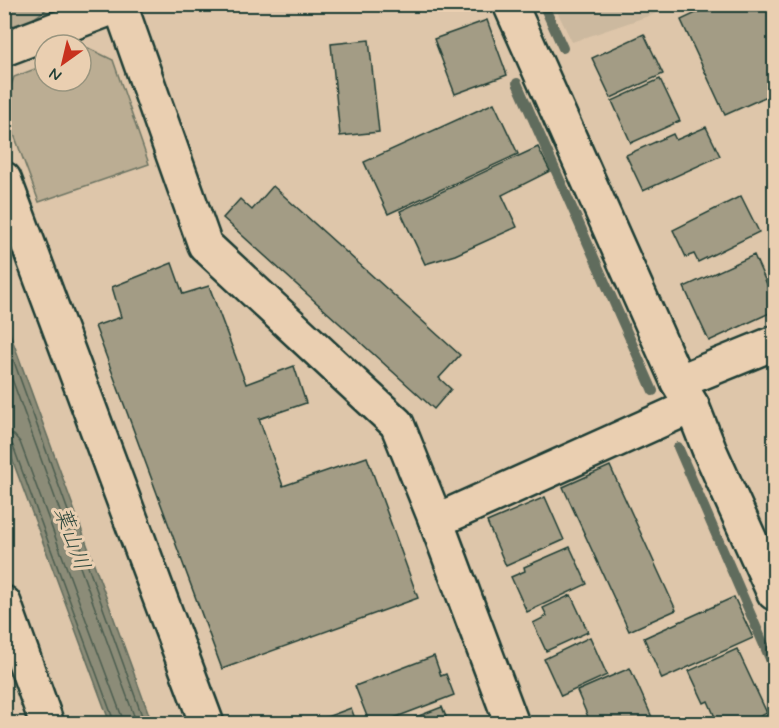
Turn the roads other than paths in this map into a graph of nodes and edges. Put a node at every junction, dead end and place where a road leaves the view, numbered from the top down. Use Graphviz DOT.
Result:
graph roads {
  1 [pos="510,4"];
  2 [pos="121,5"];
  3 [pos="4,49"];
  4 [pos="4,178"];
  5 [pos="774,343"];
  6 [pos="685,394"];
  7 [pos="436,521"];
  8 [pos="774,593"];
  9 [pos="4,603"];
  10 [pos="48,723"];
  11 [pos="207,723"];
  12 [pos="512,723"];
  1 -- 6 [label="street"];
  2 -- 3 [label="street"];
  2 -- 7 [label="street"];
  4 -- 11 [label="street"];
  5 -- 6 [label="street"];
  6 -- 7 [label="street"];
  6 -- 8 [label="street"];
  7 -- 12 [label="street"];
  9 -- 10 [label="street"];
}
